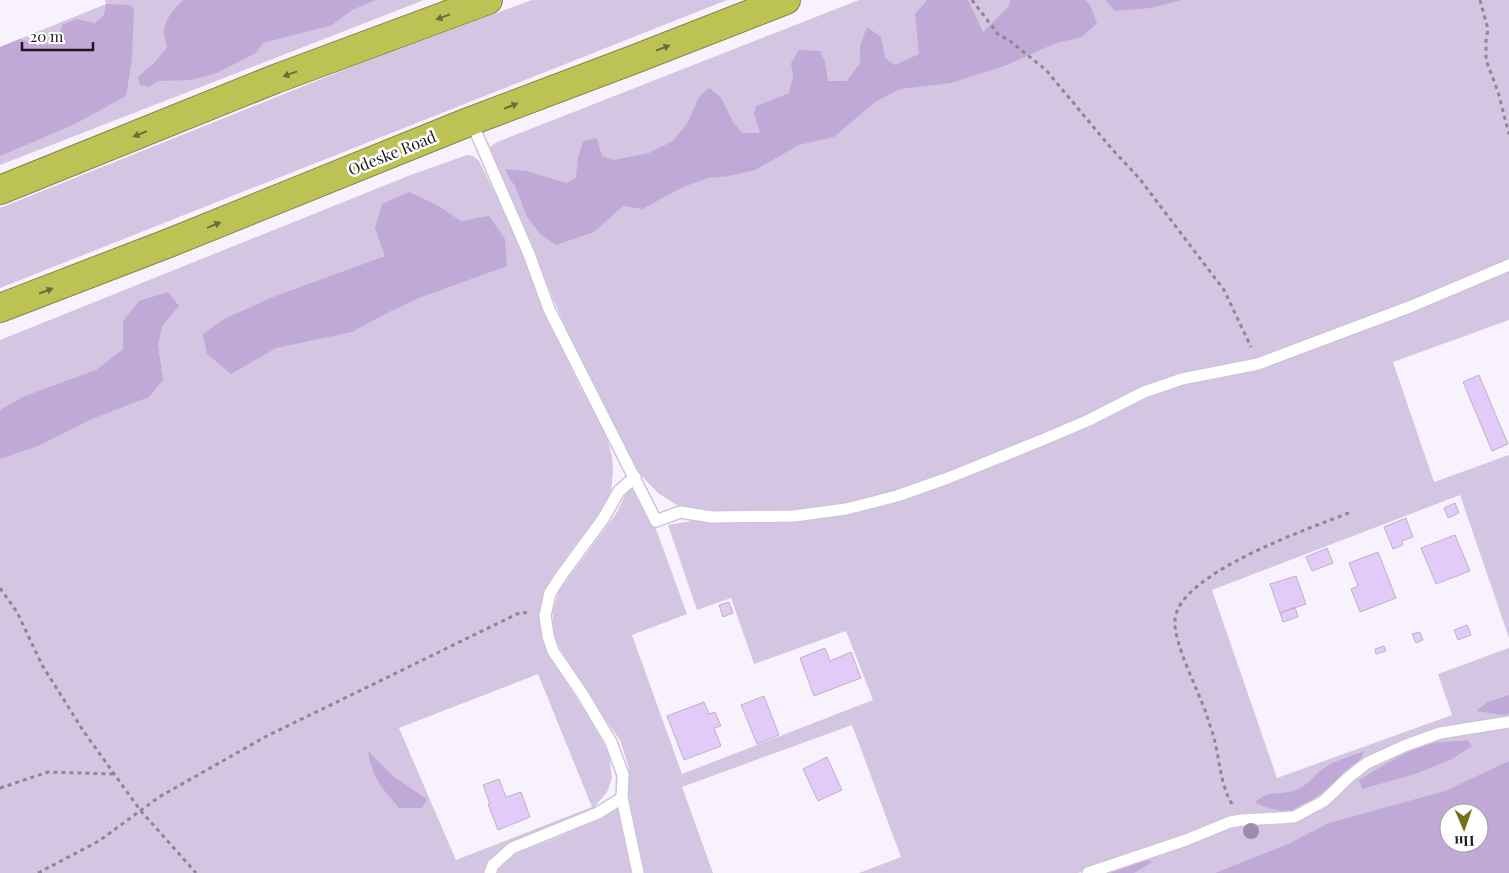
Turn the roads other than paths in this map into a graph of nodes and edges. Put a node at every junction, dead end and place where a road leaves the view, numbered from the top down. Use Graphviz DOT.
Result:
graph roads {
  1 [pos="488,0"];
  2 [pos="786,0"];
  3 [pos="471,121"];
  4 [pos="0,190"];
  5 [pos="1509,265"];
  6 [pos="0,308"];
  7 [pos="635,477"];
  8 [pos="1509,722"];
  9 [pos="622,798"];
  10 [pos="490,873"];
  11 [pos="638,873"];
  12 [pos="1088,873"];
  1 -- 4 [label="highway, one-way"];
  3 -- 2 [label="highway, Odeske Road, one-way"];
  6 -- 3 [label="highway, Odeske Road, one-way"];
  3 -- 7 [label="lane"];
  5 -- 7 [label="lane"];
  7 -- 9 [label="lane"];
  8 -- 12 [label="lane"];
  9 -- 10 [label="lane"];
  9 -- 11 [label="lane"];
}
